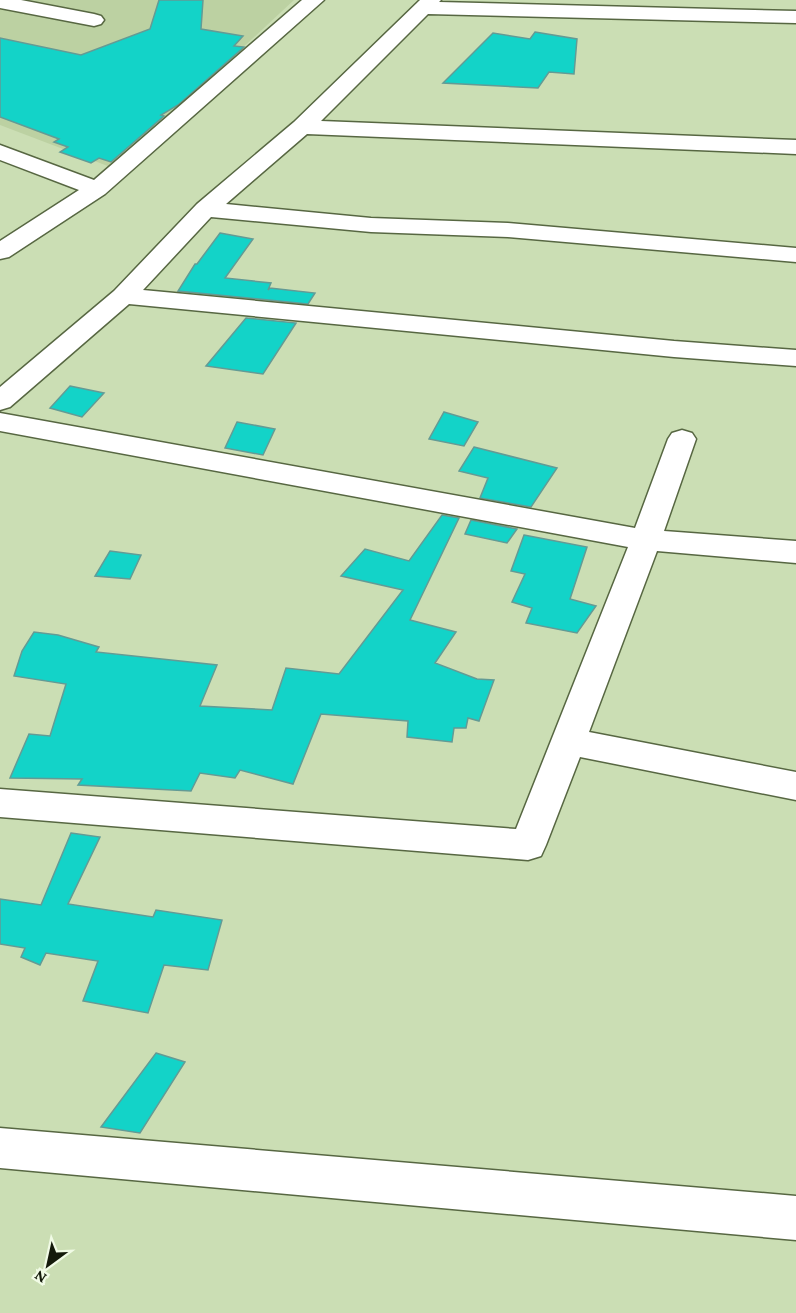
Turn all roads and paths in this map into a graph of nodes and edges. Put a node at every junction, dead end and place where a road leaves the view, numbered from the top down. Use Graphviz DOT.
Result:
graph roads {
  1 [pos="314,0"];
  2 [pos="0,2"];
  3 [pos="427,4"];
  4 [pos="796,17"];
  5 [pos="94,20"];
  6 [pos="302,127"];
  7 [pos="796,147"];
  8 [pos="0,152"];
  9 [pos="97,189"];
  10 [pos="205,209"];
  11 [pos="0,252"];
  12 [pos="796,255"];
  13 [pos="123,296"];
  14 [pos="796,358"];
  15 [pos="0,402"];
  16 [pos="0,422"];
  17 [pos="682,439"];
  18 [pos="646,540"];
  19 [pos="796,552"];
  20 [pos="567,741"];
  21 [pos="796,786"];
  22 [pos="0,803"];
  23 [pos="0,1149"];
  24 [pos="796,1218"];
  1 -- 9 [label="street"];
  2 -- 5 [label="street"];
  3 -- 4 [label="street"];
  3 -- 6 [label="street"];
  6 -- 7 [label="street"];
  6 -- 10 [label="street"];
  8 -- 9 [label="street"];
  9 -- 11 [label="street"];
  10 -- 12 [label="street"];
  10 -- 13 [label="street"];
  13 -- 14 [label="street"];
  13 -- 15 [label="street"];
  16 -- 18 [label="street"];
  17 -- 18 [label="street"];
  18 -- 19 [label="street"];
  18 -- 20 [label="street"];
  20 -- 21 [label="street"];
  20 -- 22 [label="street"];
  23 -- 24 [label="street"];
}
